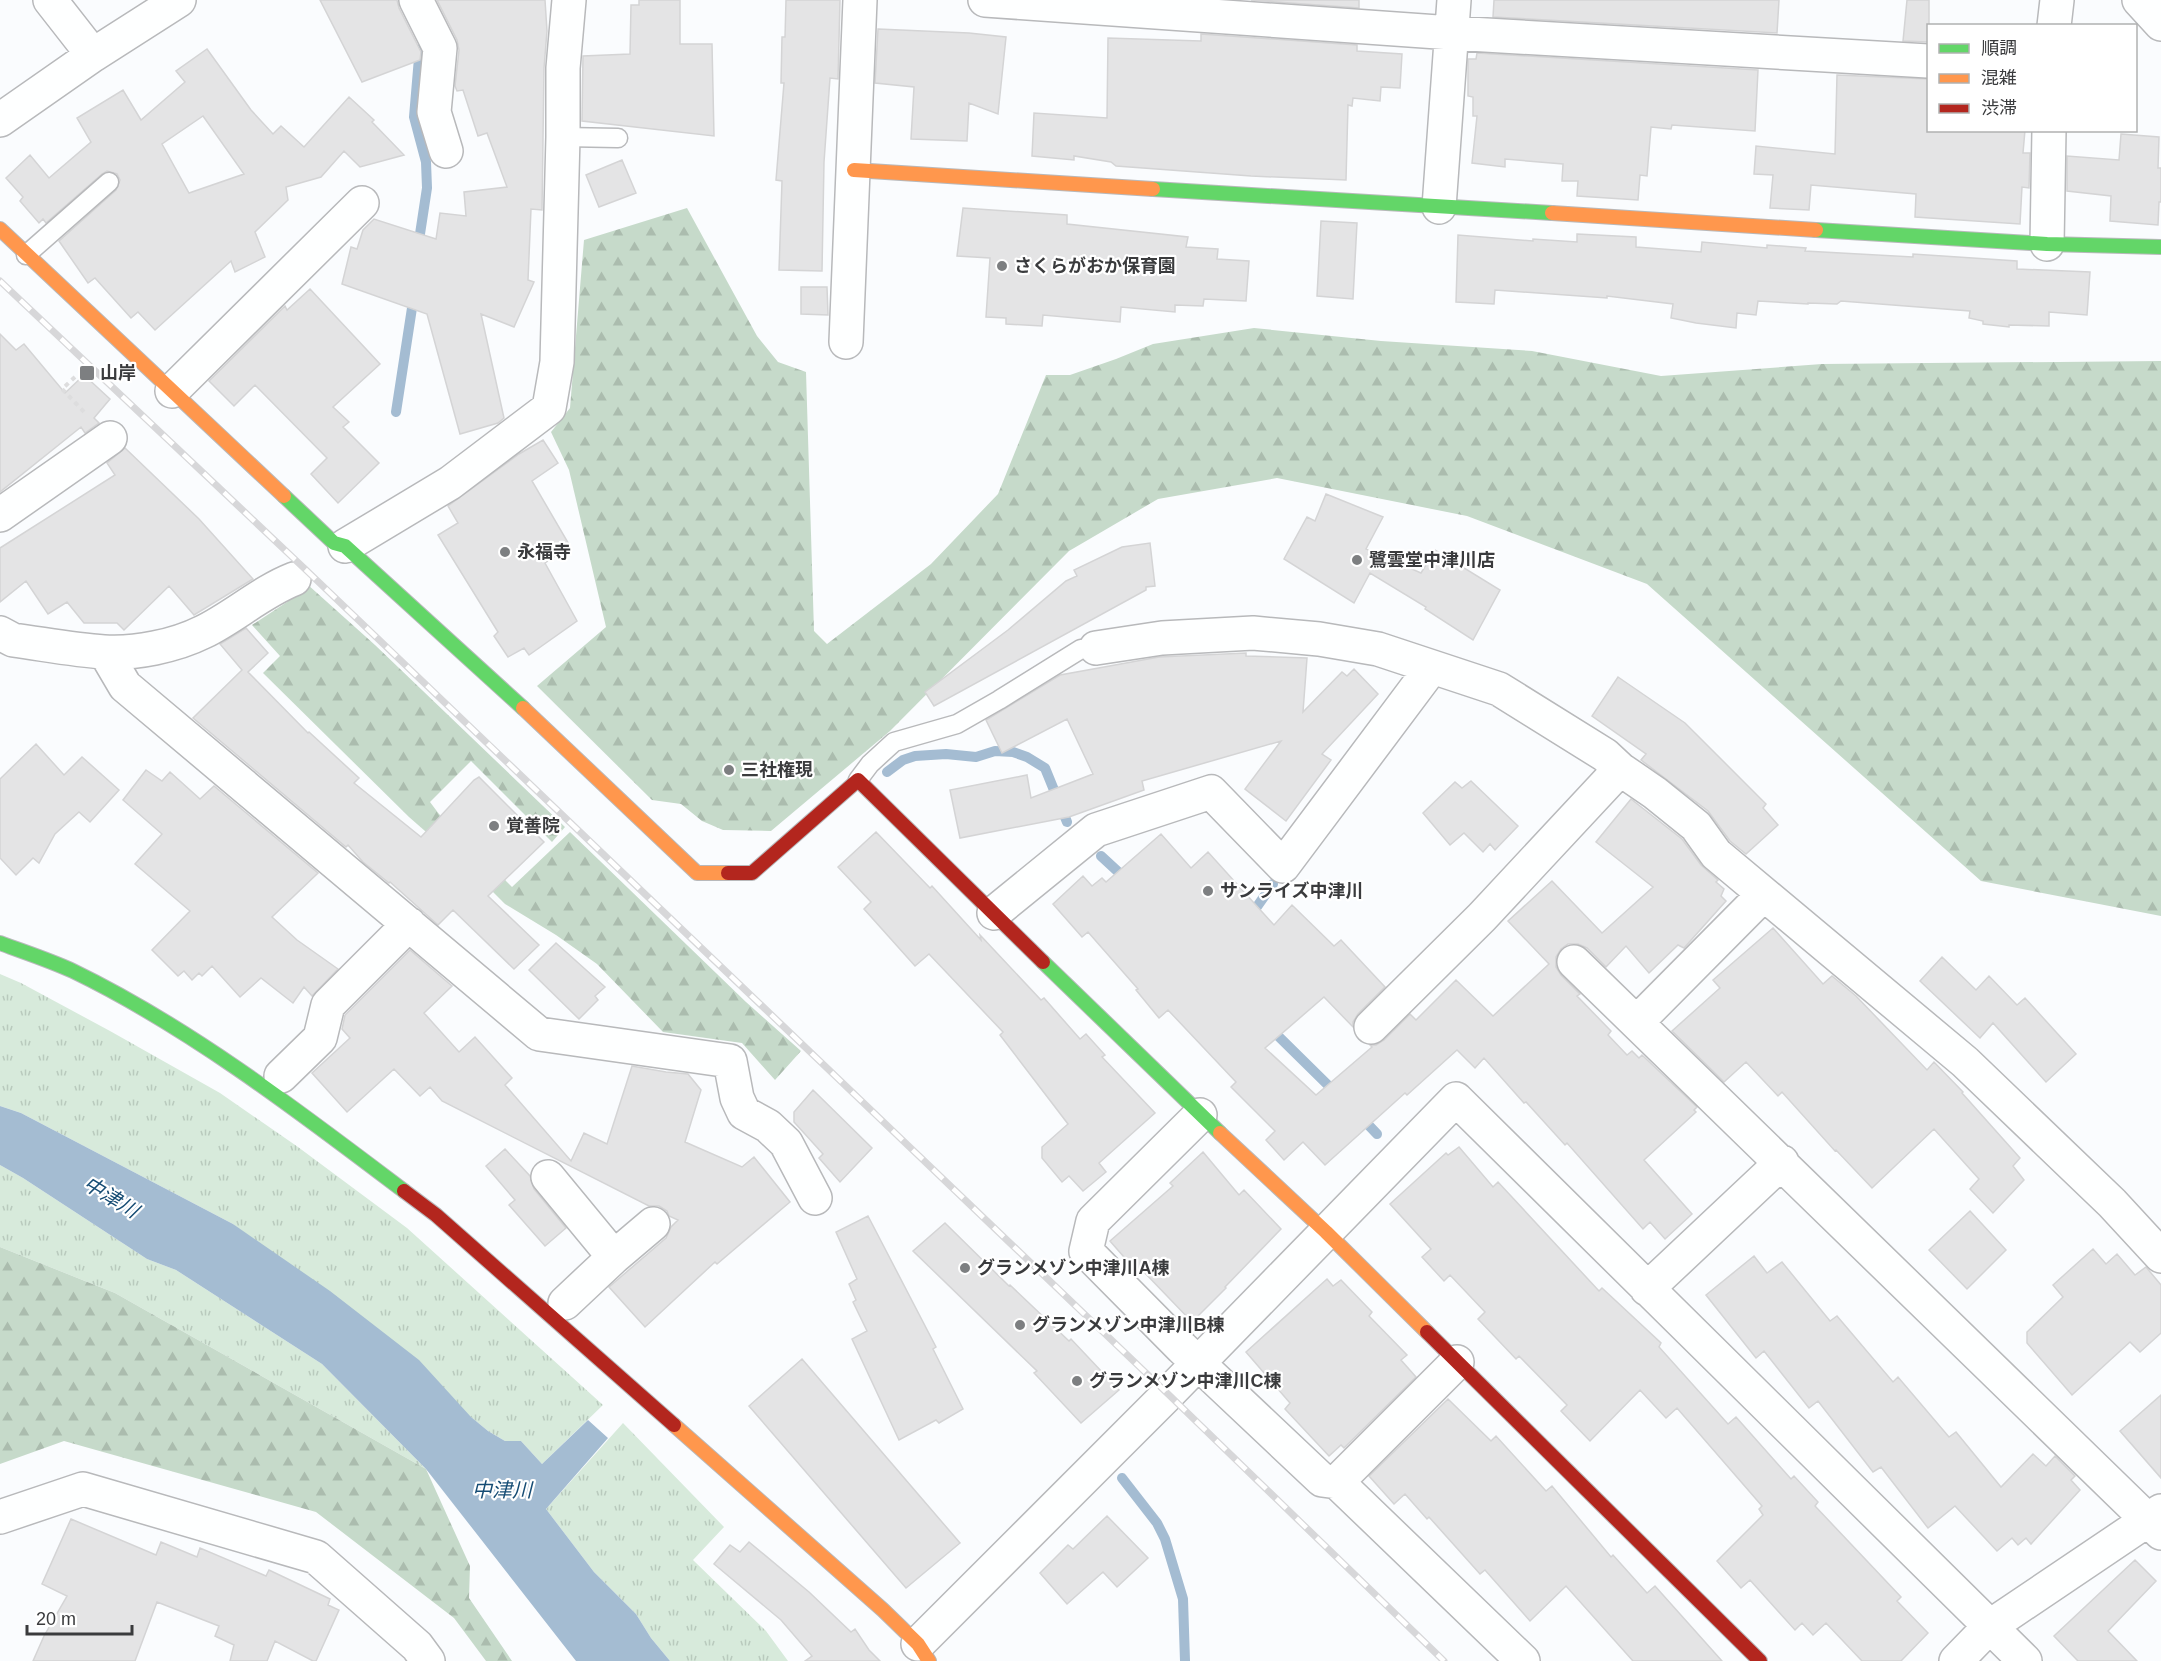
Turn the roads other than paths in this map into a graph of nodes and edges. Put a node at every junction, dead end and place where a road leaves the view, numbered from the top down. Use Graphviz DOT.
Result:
graph roads {
  1 [pos="50,0"];
  2 [pos="179,0"];
  3 [pos="416,0"];
  4 [pos="569,0"];
  5 [pos="860,0"];
  6 [pos="985,0"];
  7 [pos="1454,0"];
  8 [pos="2057,0"];
  9 [pos="2139,0"];
  10 [pos="2054,24"];
  11 [pos="2161,24"];
  12 [pos="1452,33"];
  13 [pos="93,55"];
  14 [pos="1927,61"];
  15 [pos="0,120"];
  16 [pos="2049,132"];
  17 [pos="563,137"];
  18 [pos="618,138"];
  19 [pos="446,152"];
  20 [pos="854,170"];
  21 [pos="109,182"];
  22 [pos="362,202"];
  23 [pos="1439,207"];
  24 [pos="0,229"];
  25 [pos="2047,244"];
  26 [pos="2161,247"];
  27 [pos="26,255"];
  28 [pos="846,342"];
  29 [pos="172,391"];
  30 [pos="110,438"];
  31 [pos="0,515"];
  32 [pos="345,546"];
  33 [pos="294,579"];
  34 [pos="4,642"];
  35 [pos="1096,648"];
  36 [pos="105,652"];
  37 [pos="1432,667"];
  38 [pos="1620,769"];
  39 [pos="858,780"];
  40 [pos="1763,895"];
  41 [pos="994,913"];
  42 [pos="410,924"];
  43 [pos="0,943"];
  44 [pos="1574,962"];
  45 [pos="1637,1022"];
  46 [pos="1371,1027"];
  47 [pos="281,1076"];
  48 [pos="1200,1115"];
  49 [pos="1782,1162"];
  50 [pos="548,1177"];
  51 [pos="814,1198"];
  52 [pos="653,1224"];
  53 [pos="1326,1232"];
  54 [pos="2161,1256"];
  55 [pos="614,1257"];
  56 [pos="1647,1289"];
  57 [pos="565,1302"];
  58 [pos="1457,1362"];
  59 [pos="1198,1363"];
  60 [pos="1337,1482"];
  61 [pos="0,1517"];
  62 [pos="2157,1522"];
  63 [pos="1989,1627"];
  64 [pos="924,1653"];
  65 [pos="428,1661"];
  66 [pos="1523,1661"];
  67 [pos="1760,1661"];
  68 [pos="1956,1661"];
  69 [pos="2025,1661"];
  1 -- 13 [label="street"];
  2 -- 13 [label="street"];
  3 -- 19 [label="street"];
  4 -- 17 [label="street"];
  5 -- 20 [label="street"];
  6 -- 12 [label="street"];
  7 -- 12 [label="street"];
  8 -- 10 [label="street"];
  9 -- 11 [label="street"];
  12 -- 14 [label="street"];
  12 -- 23 [label="street"];
  13 -- 15 [label="street"];
  16 -- 25 [label="street"];
  17 -- 18 [label="lane"];
  17 -- 32 [label="street"];
  20 -- 23 [label="street"];
  20 -- 28 [label="street"];
  21 -- 27 [label="lane"];
  22 -- 29 [label="street"];
  23 -- 25 [label="street"];
  24 -- 27 [label="street"];
  25 -- 26 [label="street"];
  27 -- 29 [label="street"];
  29 -- 32 [label="street"];
  30 -- 31 [label="street"];
  32 -- 39 [label="street"];
  33 -- 36 [label="street"];
  34 -- 36 [label="street"];
  35 -- 37 [label="street"];
  35 -- 39 [label="lane"];
  36 -- 42 [label="street"];
  37 -- 38 [label="street"];
  37 -- 41 [label="street"];
  38 -- 40 [label="street"];
  38 -- 46 [label="street"];
  39 -- 41 [label="street"];
  40 -- 45 [label="street"];
  40 -- 54 [label="street"];
  41 -- 48 [label="street"];
  42 -- 47 [label="street"];
  42 -- 51 [label="street"];
  43 -- 64 [label="street"];
  44 -- 45 [label="street"];
  45 -- 49 [label="street"];
  48 -- 53 [label="street"];
  48 -- 59 [label="street"];
  49 -- 56 [label="street"];
  49 -- 62 [label="street"];
  50 -- 55 [label="street"];
  52 -- 55 [label="street"];
  53 -- 56 [label="street"];
  53 -- 58 [label="street"];
  53 -- 59 [label="street"];
  55 -- 57 [label="street"];
  56 -- 63 [label="street"];
  58 -- 60 [label="street"];
  58 -- 67 [label="street"];
  59 -- 60 [label="street"];
  59 -- 64 [label="street"];
  60 -- 66 [label="street"];
  61 -- 65 [label="street"];
  62 -- 63 [label="street"];
  63 -- 68 [label="street"];
  63 -- 69 [label="street"];
}
